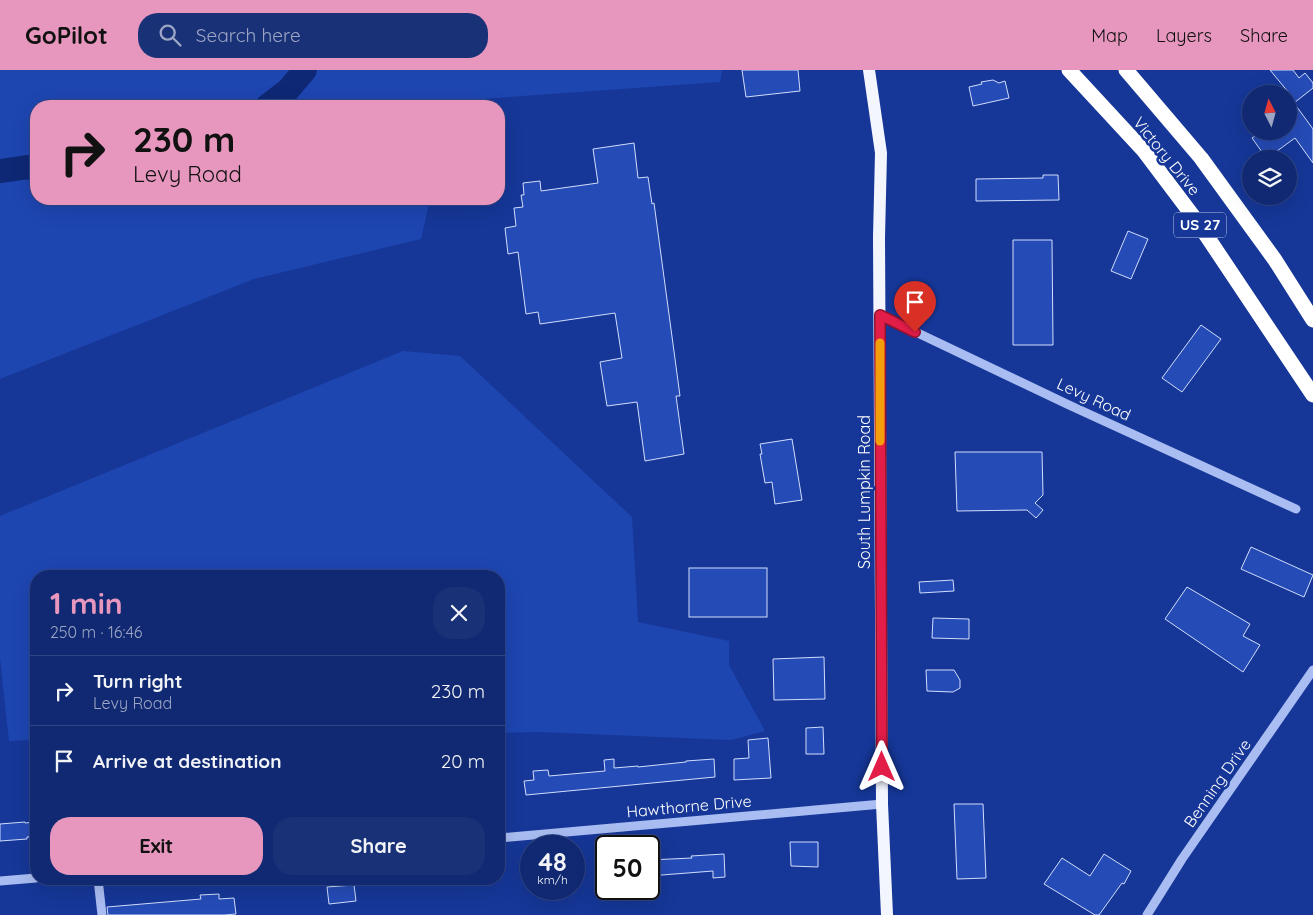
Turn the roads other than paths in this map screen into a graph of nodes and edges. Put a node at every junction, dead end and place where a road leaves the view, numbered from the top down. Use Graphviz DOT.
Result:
graph roads {
  1 [pos="869,70"];
  2 [pos="1069,70"];
  3 [pos="1126,70"];
  4 [pos="880,315"];
  5 [pos="1313,320"];
  6 [pos="1313,395"];
  7 [pos="1296,509"];
  8 [pos="1313,670"];
  9 [pos="882,804"];
  10 [pos="505,837"];
  11 [pos="30,878"];
  12 [pos="0,881"];
  13 [pos="99,885"];
  14 [pos="102,915"];
  15 [pos="887,915"];
  16 [pos="1147,915"];
  1 -- 4 [label="main road, South Lumpkin Road"];
  2 -- 6 [label="highway, Victory Drive / US 27"];
  3 -- 5 [label="highway, Victory Drive / US 27"];
  4 -- 7 [label="street, Levy Road"];
  4 -- 9 [label="main road, South Lumpkin Road"];
  8 -- 16 [label="street, Benning Drive"];
  9 -- 10 [label="street, Hawthorne Drive"];
  9 -- 15 [label="main road, South Lumpkin Road"];
  11 -- 12 [label="street"];
  13 -- 14 [label="street"];
}
